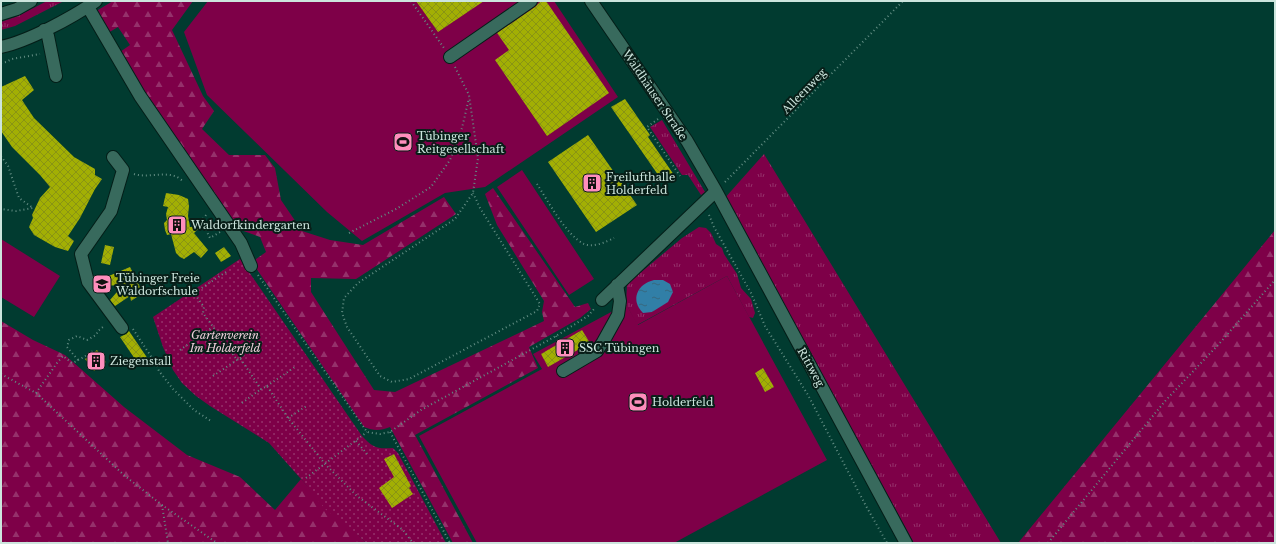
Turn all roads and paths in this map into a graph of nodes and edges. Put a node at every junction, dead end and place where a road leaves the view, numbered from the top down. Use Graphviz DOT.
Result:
graph roads {
  1 [pos="31,1"];
  2 [pos="411,1"];
  3 [pos="531,1"];
  4 [pos="591,1"];
  5 [pos="903,1"];
  6 [pos="92,4"];
  7 [pos="1,14"];
  8 [pos="44,30"];
  9 [pos="1,47"];
  10 [pos="51,53"];
  11 [pos="450,57"];
  12 [pos="1,63"];
  13 [pos="56,76"];
  14 [pos="469,95"];
  15 [pos="662,116"];
  16 [pos="1,156"];
  17 [pos="114,157"];
  18 [pos="123,170"];
  19 [pos="680,176"];
  20 [pos="188,184"];
  21 [pos="537,184"];
  22 [pos="716,191"];
  23 [pos="474,192"];
  24 [pos="703,203"];
  25 [pos="1,209"];
  26 [pos="204,210"];
  27 [pos="223,230"];
  28 [pos="349,233"];
  29 [pos="614,238"];
  30 [pos="251,266"];
  31 [pos="226,272"];
  32 [pos="1275,280"];
  33 [pos="617,285"];
  34 [pos="602,300"];
  35 [pos="103,327"];
  36 [pos="213,327"];
  37 [pos="122,328"];
  38 [pos="556,336"];
  39 [pos="560,343"];
  40 [pos="260,344"];
  41 [pos="180,350"];
  42 [pos="93,351"];
  43 [pos="240,358"];
  44 [pos="78,360"];
  45 [pos="237,360"];
  46 [pos="295,367"];
  47 [pos="563,371"];
  48 [pos="1,374"];
  49 [pos="213,376"];
  50 [pos="267,386"];
  51 [pos="262,389"];
  52 [pos="36,392"];
  53 [pos="242,403"];
  54 [pos="308,405"];
  55 [pos="288,418"];
  56 [pos="211,421"];
  57 [pos="367,432"];
  58 [pos="390,432"];
  59 [pos="356,440"];
  60 [pos="369,456"];
  61 [pos="325,464"];
  62 [pos="306,478"];
  63 [pos="162,505"];
  64 [pos="168,543"];
  65 [pos="217,543"];
  66 [pos="413,543"];
  67 [pos="450,543"];
  68 [pos="887,543"];
  69 [pos="906,543"];
  70 [pos="1048,543"];
  1 -- 7 [label="street"];
  2 -- 11 [label="path"];
  3 -- 11 [label="street"];
  4 -- 22 [label="street, Waldhäuser Straße"];
  5 -- 22 [label="path, Alleenweg"];
  6 -- 8 [label="street"];
  6 -- 30 [label="street"];
  8 -- 9 [label="street"];
  8 -- 10 [label="street"];
  10 -- 12 [label="path"];
  10 -- 13 [label="street"];
  11 -- 14 [label="path"];
  14 -- 23 [label="path"];
  14 -- 28 [label="path"];
  15 -- 19 [label="path"];
  16 -- 25 [label="path"];
  17 -- 18 [label="street"];
  18 -- 20 [label="path"];
  18 -- 37 [label="street"];
  21 -- 29 [label="path"];
  22 -- 24 [label="street"];
  22 -- 69 [label="street, Rittweg"];
  23 -- 23 [label="path"];
  24 -- 33 [label="street"];
  24 -- 68 [label="path"];
  26 -- 27 [label="path"];
  30 -- 57 [label="path"];
  31 -- 36 [label="path"];
  32 -- 70 [label="path"];
  33 -- 34 [label="street"];
  33 -- 47 [label="street"];
  34 -- 38 [label="path"];
  35 -- 44 [label="path"];
  36 -- 41 [label="path"];
  36 -- 45 [label="path"];
  37 -- 56 [label="path"];
  38 -- 39 [label="path"];
  38 -- 58 [label="path"];
  40 -- 43 [label="path"];
  42 -- 44 [label="path"];
  43 -- 45 [label="path"];
  43 -- 51 [label="path"];
  44 -- 52 [label="path"];
  45 -- 49 [label="path"];
  46 -- 50 [label="path"];
  48 -- 52 [label="path"];
  50 -- 51 [label="path"];
  50 -- 55 [label="path"];
  51 -- 53 [label="path"];
  52 -- 63 [label="path"];
  54 -- 55 [label="path"];
  55 -- 61 [label="path"];
  57 -- 58 [label="path"];
  57 -- 59 [label="path"];
  58 -- 67 [label="path"];
  59 -- 60 [label="path"];
  59 -- 61 [label="path"];
  61 -- 62 [label="path"];
  61 -- 66 [label="path"];
  63 -- 64 [label="path"];
  63 -- 65 [label="path"];
}
